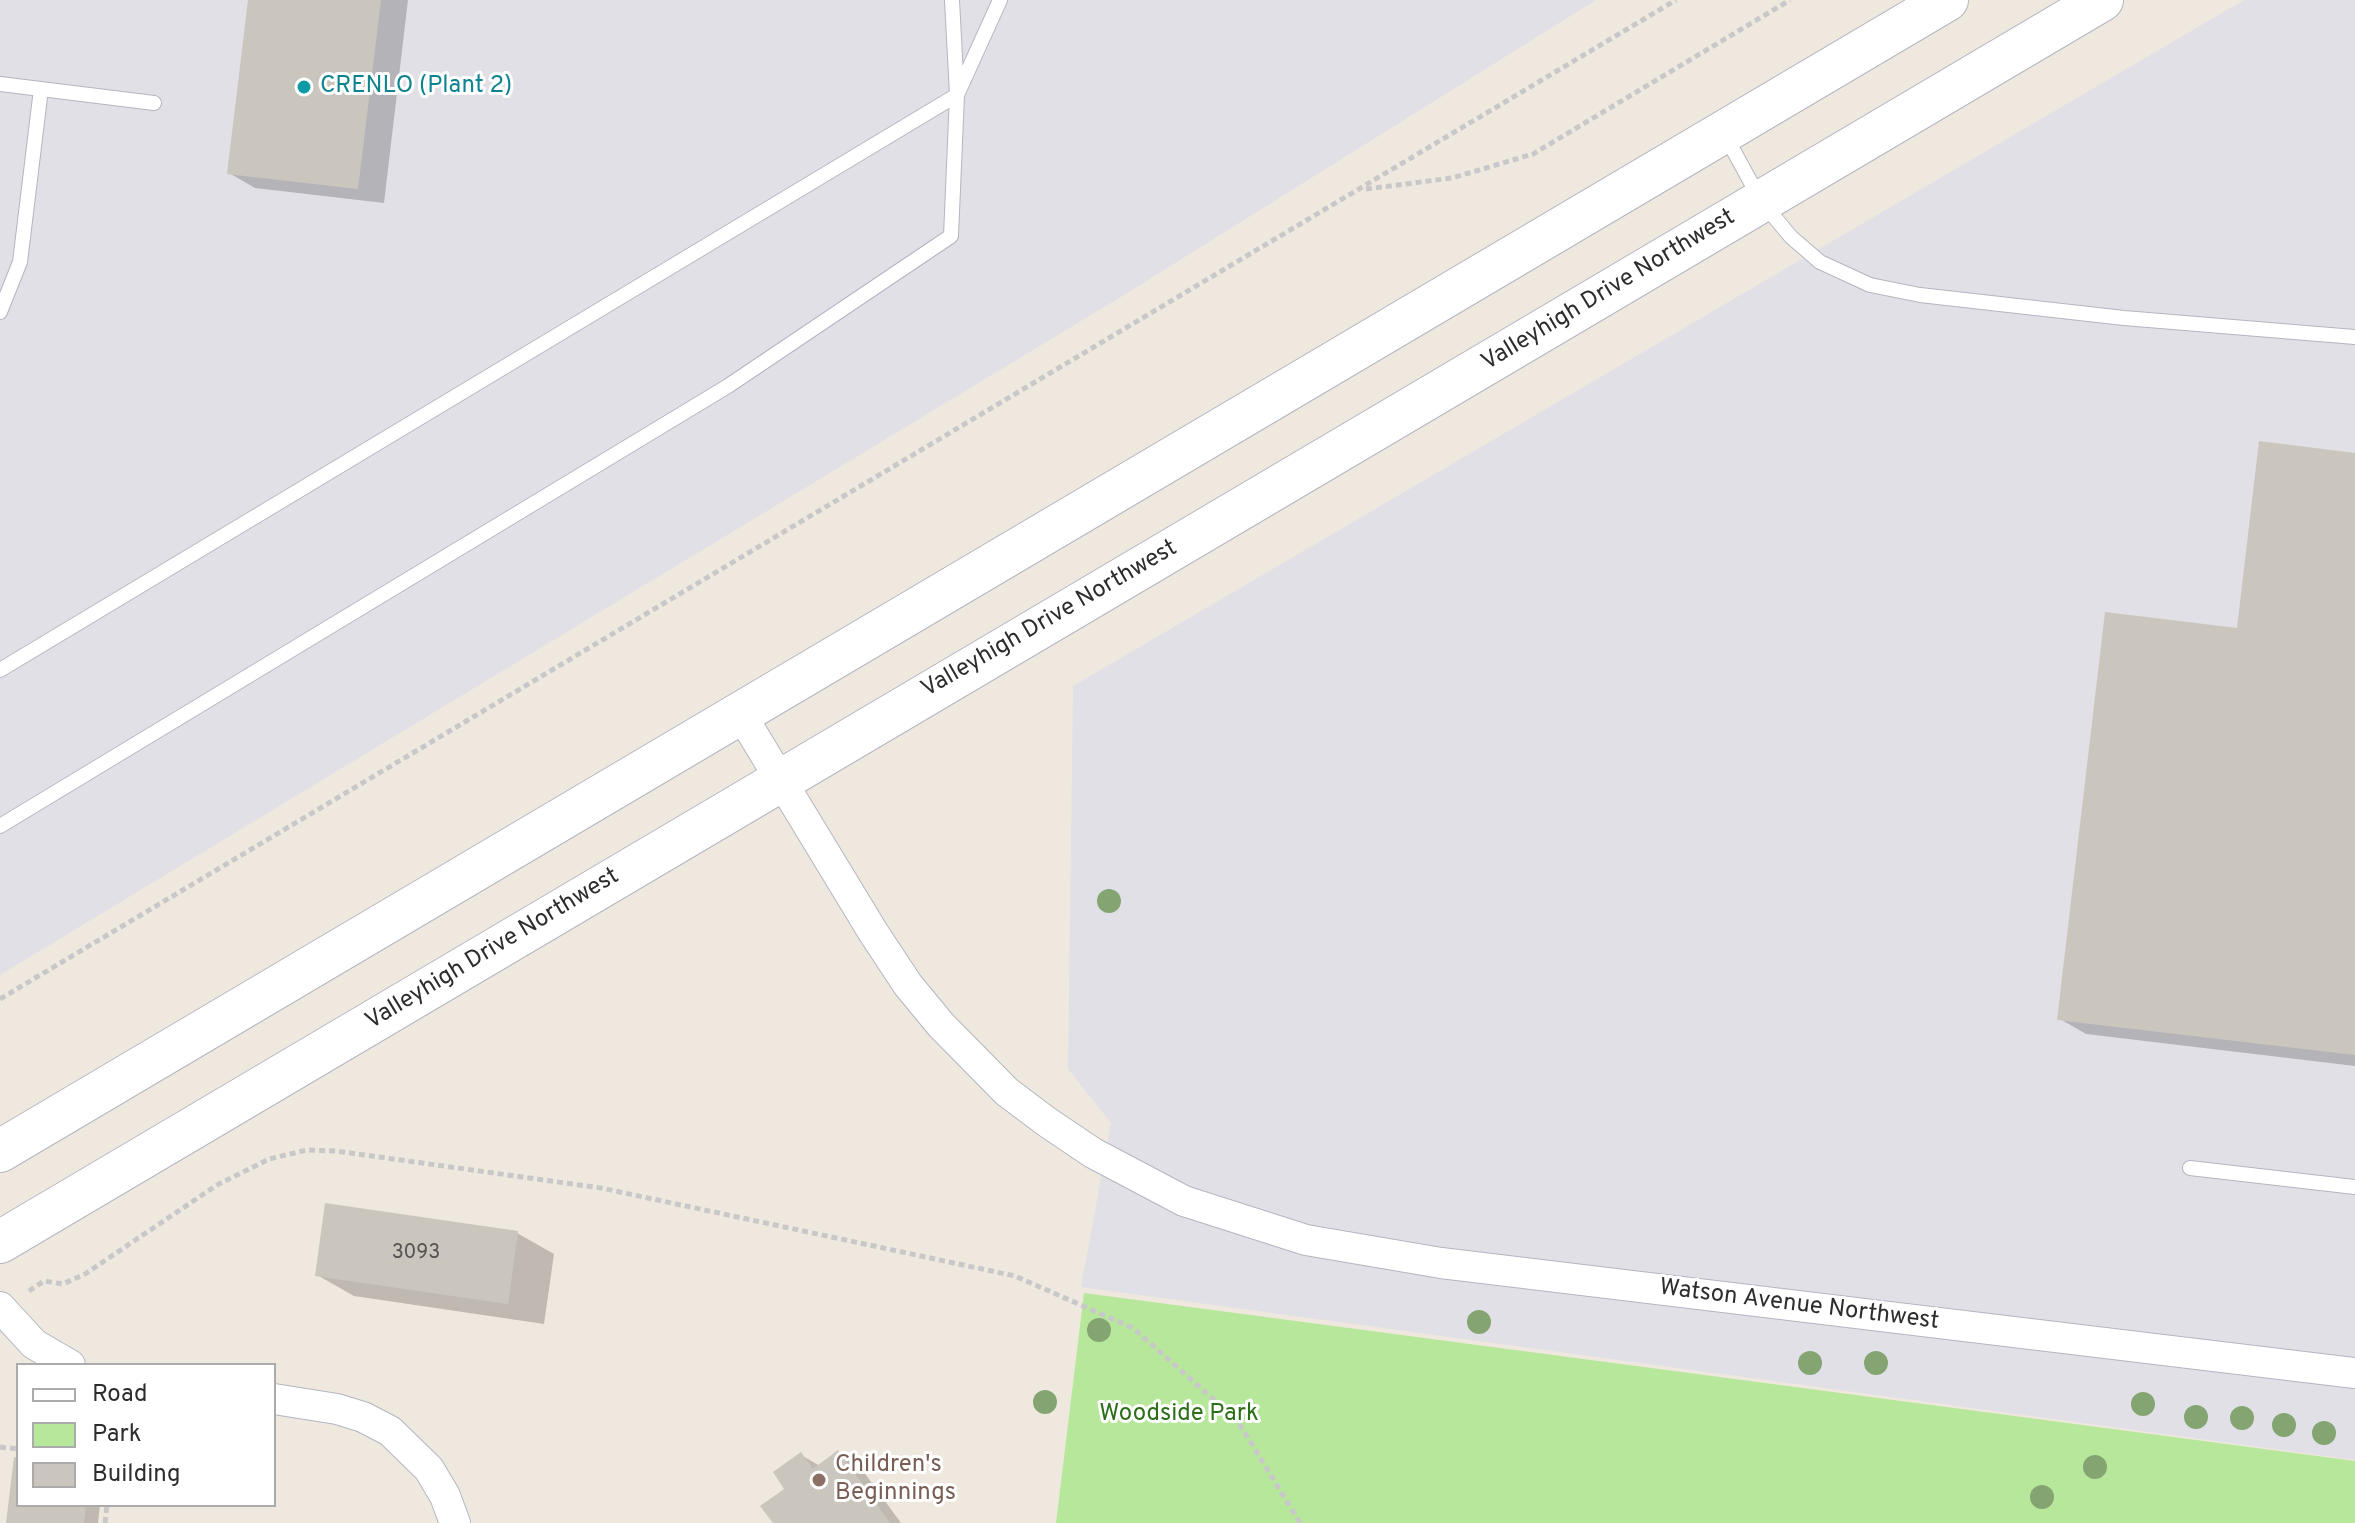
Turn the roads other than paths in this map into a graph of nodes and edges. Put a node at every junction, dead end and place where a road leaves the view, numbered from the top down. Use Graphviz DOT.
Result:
graph roads {
  1 [pos="952,0"];
  2 [pos="1000,0"];
  3 [pos="1947,0"];
  4 [pos="2102,0"];
  5 [pos="0,84"];
  6 [pos="41,89"];
  7 [pos="957,95"];
  8 [pos="154,103"];
  9 [pos="1723,132"];
  10 [pos="1761,201"];
  11 [pos="0,312"];
  12 [pos="2355,337"];
  13 [pos="0,670"];
  14 [pos="740,713"];
  15 [pos="781,779"];
  16 [pos="0,826"];
  17 [pos="0,1151"];
  18 [pos="2190,1168"];
  19 [pos="2355,1187"];
  20 [pos="0,1242"];
  21 [pos="0,1307"];
  22 [pos="67,1363"];
  23 [pos="2355,1373"];
  24 [pos="276,1399"];
  25 [pos="455,1523"];
  1 -- 7 [label="lane"];
  2 -- 7 [label="lane"];
  3 -- 9 [label="main road"];
  4 -- 10 [label="main road, Valleyhigh Drive Northwest"];
  5 -- 6 [label="lane"];
  6 -- 8 [label="lane"];
  6 -- 11 [label="lane"];
  7 -- 13 [label="lane"];
  7 -- 16 [label="lane"];
  9 -- 10 [label="lane"];
  9 -- 14 [label="main road"];
  10 -- 12 [label="lane"];
  10 -- 15 [label="main road, Valleyhigh Drive Northwest"];
  14 -- 15 [label="street, Watson Avenue Northwest"];
  14 -- 17 [label="main road"];
  15 -- 20 [label="main road, Valleyhigh Drive Northwest"];
  15 -- 23 [label="street, Watson Avenue Northwest"];
  18 -- 19 [label="lane"];
  21 -- 22 [label="street"];
  24 -- 25 [label="street"];
}
